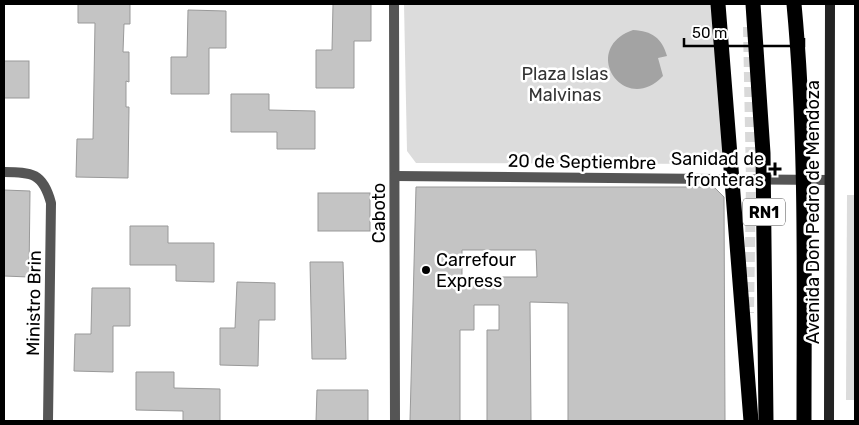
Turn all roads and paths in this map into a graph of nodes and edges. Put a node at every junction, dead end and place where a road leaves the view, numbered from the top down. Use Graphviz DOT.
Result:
graph roads {
  1 [pos="394,4"];
  2 [pos="718,4"];
  3 [pos="753,4"];
  4 [pos="794,4"];
  5 [pos="804,4"];
  6 [pos="830,4"];
  7 [pos="801,73"];
  8 [pos="4,172"];
  9 [pos="395,176"];
  10 [pos="829,180"];
  11 [pos="48,421"];
  12 [pos="395,421"];
  13 [pos="751,421"];
  14 [pos="766,421"];
  15 [pos="804,421"];
  16 [pos="829,421"];
  1 -- 9 [label="street, Caboto"];
  2 -- 13 [label="highway"];
  3 -- 14 [label="highway, RN1"];
  4 -- 7 [label="highway, RN1"];
  5 -- 7 [label="highway"];
  6 -- 10 [label="main road, Avenida Don Pedro de Mendoza"];
  7 -- 15 [label="highway, RN1"];
  8 -- 11 [label="street, Ministro Brin"];
  9 -- 10 [label="street, 20 de Septiembre"];
  9 -- 12 [label="street, Caboto"];
  10 -- 16 [label="main road, Avenida Don Pedro de Mendoza"];
}
